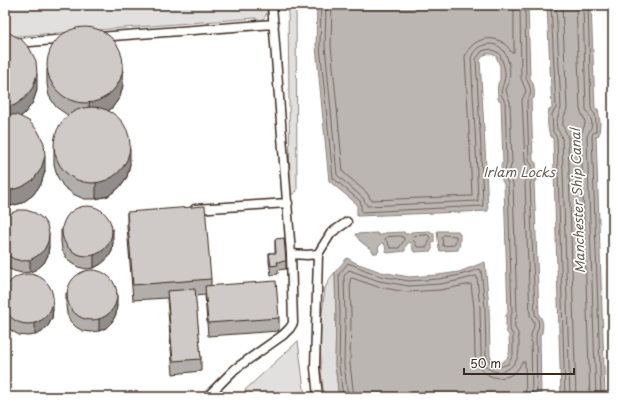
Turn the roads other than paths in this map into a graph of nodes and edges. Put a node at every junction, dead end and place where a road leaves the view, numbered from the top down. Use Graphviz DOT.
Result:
graph roads {
  1 [pos="272,5"];
  2 [pos="274,24"];
  3 [pos="92,37"];
  4 [pos="76,38"];
  5 [pos="5,44"];
  6 [pos="288,203"];
  7 [pos="186,210"];
  8 [pos="347,222"];
  9 [pos="292,254"];
  10 [pos="318,254"];
  11 [pos="207,397"];
  12 [pos="318,397"];
  1 -- 2 [label="lane"];
  2 -- 3 [label="lane"];
  2 -- 6 [label="lane"];
  4 -- 5 [label="lane"];
  6 -- 7 [label="lane"];
  6 -- 9 [label="lane"];
  8 -- 10 [label="lane"];
  9 -- 10 [label="lane"];
  9 -- 11 [label="lane"];
  10 -- 12 [label="lane"];
}
